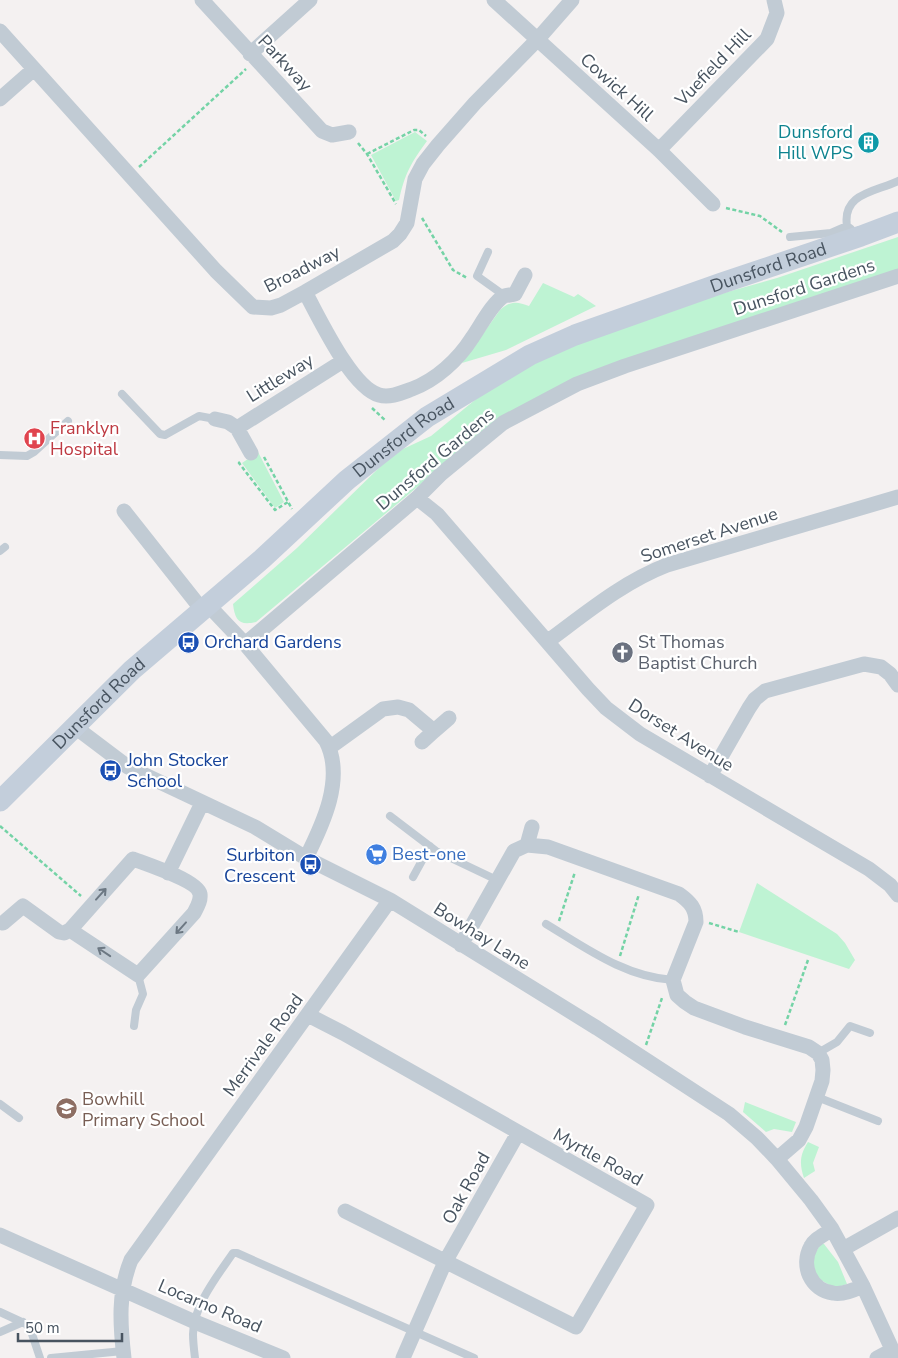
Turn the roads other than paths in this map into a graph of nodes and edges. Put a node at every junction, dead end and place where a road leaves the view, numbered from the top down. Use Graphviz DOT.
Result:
graph roads {
  1 [pos="202,0"];
  2 [pos="310,0"];
  3 [pos="494,0"];
  4 [pos="572,0"];
  5 [pos="774,0"];
  6 [pos="0,31"];
  7 [pos="537,40"];
  8 [pos="253,56"];
  9 [pos="34,68"];
  10 [pos="0,99"];
  11 [pos="349,132"];
  12 [pos="659,150"];
  13 [pos="898,181"];
  14 [pos="713,204"];
  15 [pos="898,222"];
  16 [pos="854,231"];
  17 [pos="790,237"];
  18 [pos="488,252"];
  19 [pos="525,275"];
  20 [pos="898,276"];
  21 [pos="304,292"];
  22 [pos="505,296"];
  23 [pos="343,361"];
  24 [pos="122,394"];
  25 [pos="215,420"];
  26 [pos="68,421"];
  27 [pos="237,428"];
  28 [pos="251,453"];
  29 [pos="0,455"];
  30 [pos="898,496"];
  31 [pos="417,498"];
  32 [pos="124,511"];
  33 [pos="206,608"];
  34 [pos="548,641"];
  35 [pos="245,644"];
  36 [pos="898,685"];
  37 [pos="449,718"];
  38 [pos="75,727"];
  39 [pos="434,731"];
  40 [pos="422,742"];
  41 [pos="330,748"];
  42 [pos="710,776"];
  43 [pos="0,800"];
  44 [pos="202,802"];
  45 [pos="390,816"];
  46 [pos="532,827"];
  47 [pos="527,845"];
  48 [pos="430,846"];
  49 [pos="306,858"];
  50 [pos="168,873"];
  51 [pos="413,877"];
  52 [pos="497,880"];
  53 [pos="898,895"];
  54 [pos="390,900"];
  55 [pos="3,923"];
  56 [pos="546,924"];
  57 [pos="70,930"];
  58 [pos="461,945"];
  59 [pos="138,975"];
  60 [pos="671,980"];
  61 [pos="308,1015"];
  62 [pos="134,1026"];
  63 [pos="870,1033"];
  64 [pos="818,1053"];
  65 [pos="816,1097"];
  66 [pos="0,1104"];
  67 [pos="19,1118"];
  68 [pos="878,1121"];
  69 [pos="518,1133"];
  70 [pos="777,1159"];
  71 [pos="345,1211"];
  72 [pos="898,1218"];
  73 [pos="832,1229"];
  74 [pos="0,1235"];
  75 [pos="843,1249"];
  76 [pos="445,1262"];
  77 [pos="863,1286"];
  78 [pos="122,1288"];
  79 [pos="0,1312"];
  80 [pos="23,1322"];
  81 [pos="195,1322"];
  82 [pos="414,1331"];
  83 [pos="0,1332"];
  84 [pos="124,1354"];
  85 [pos="894,1354"];
  86 [pos="40,1358"];
  87 [pos="51,1358"];
  88 [pos="195,1358"];
  89 [pos="283,1358"];
  90 [pos="403,1358"];
  91 [pos="474,1358"];
  92 [pos="877,1358"];
  1 -- 8 [label="street, Parkway"];
  2 -- 8 [label="street"];
  3 -- 7 [label="street, Cowick Hill"];
  4 -- 7 [label="street"];
  5 -- 12 [label="street, Vuefield Hill"];
  6 -- 9 [label="street, Broadway"];
  7 -- 12 [label="street, Cowick Hill"];
  7 -- 21 [label="street, Broadway"];
  8 -- 11 [label="street, Parkway"];
  9 -- 10 [label="street"];
  9 -- 21 [label="street, Broadway"];
  12 -- 14 [label="street, Cowick Hill"];
  13 -- 16 [label="lane"];
  15 -- 16 [label="main road, Dunsford Road"];
  16 -- 17 [label="lane"];
  16 -- 33 [label="main road, Dunsford Road"];
  18 -- 22 [label="lane"];
  19 -- 22 [label="street"];
  20 -- 31 [label="street, Dunsford Gardens"];
  21 -- 23 [label="street"];
  22 -- 23 [label="street"];
  23 -- 27 [label="street, Littleway"];
  24 -- 25 [label="lane"];
  25 -- 27 [label="street"];
  26 -- 29 [label="lane"];
  27 -- 28 [label="street"];
  30 -- 34 [label="street, Somerset Avenue"];
  31 -- 34 [label="street, Dorset Avenue"];
  31 -- 35 [label="street, Dunsford Gardens"];
  32 -- 33 [label="street"];
  33 -- 35 [label="street"];
  33 -- 38 [label="main road, Dunsford Road"];
  34 -- 42 [label="street, Dorset Avenue"];
  35 -- 41 [label="street"];
  36 -- 42 [label="street"];
  37 -- 39 [label="street"];
  38 -- 43 [label="main road, Dunsford Road"];
  38 -- 44 [label="street, Bowhay Lane"];
  39 -- 40 [label="street"];
  39 -- 41 [label="street"];
  41 -- 49 [label="street"];
  42 -- 53 [label="street, Dorset Avenue"];
  44 -- 49 [label="street, Bowhay Lane"];
  44 -- 50 [label="street"];
  45 -- 48 [label="lane"];
  46 -- 47 [label="street"];
  47 -- 52 [label="street"];
  47 -- 60 [label="street"];
  48 -- 51 [label="lane"];
  48 -- 52 [label="lane"];
  49 -- 54 [label="street, Bowhay Lane"];
  57 -- 50 [label="street, one-way"];
  50 -- 59 [label="street, one-way"];
  52 -- 58 [label="street"];
  54 -- 58 [label="street, Bowhay Lane"];
  54 -- 61 [label="street, Merrivale Road"];
  55 -- 57 [label="street"];
  56 -- 60 [label="lane"];
  59 -- 57 [label="street, one-way"];
  58 -- 70 [label="street, Bowhay Lane"];
  59 -- 62 [label="lane"];
  60 -- 64 [label="street"];
  61 -- 69 [label="street, Myrtle Road"];
  61 -- 78 [label="street, Merrivale Road"];
  63 -- 64 [label="lane"];
  64 -- 65 [label="street"];
  65 -- 68 [label="lane"];
  65 -- 70 [label="street"];
  66 -- 67 [label="lane"];
  69 -- 76 [label="street, Oak Road"];
  69 -- 76 [label="street, Myrtle Road"];
  70 -- 73 [label="street, Bowhay Lane"];
  71 -- 76 [label="street"];
  72 -- 75 [label="street"];
  73 -- 75 [label="street, Bowhay Lane"];
  73 -- 77 [label="street"];
  74 -- 78 [label="street"];
  75 -- 77 [label="street, Bowhay Lane"];
  76 -- 82 [label="street, Oak Road"];
  77 -- 85 [label="street, Bowhay Lane"];
  78 -- 81 [label="street, Locarno Road"];
  78 -- 84 [label="street, Merrivale Road"];
  79 -- 80 [label="lane"];
  80 -- 83 [label="lane"];
  80 -- 86 [label="lane"];
  81 -- 82 [label="lane"];
  81 -- 88 [label="lane"];
  81 -- 89 [label="street, Locarno Road"];
  82 -- 90 [label="street, Oak Road"];
  82 -- 91 [label="lane"];
  84 -- 87 [label="lane"];
  85 -- 92 [label="street"];
}
